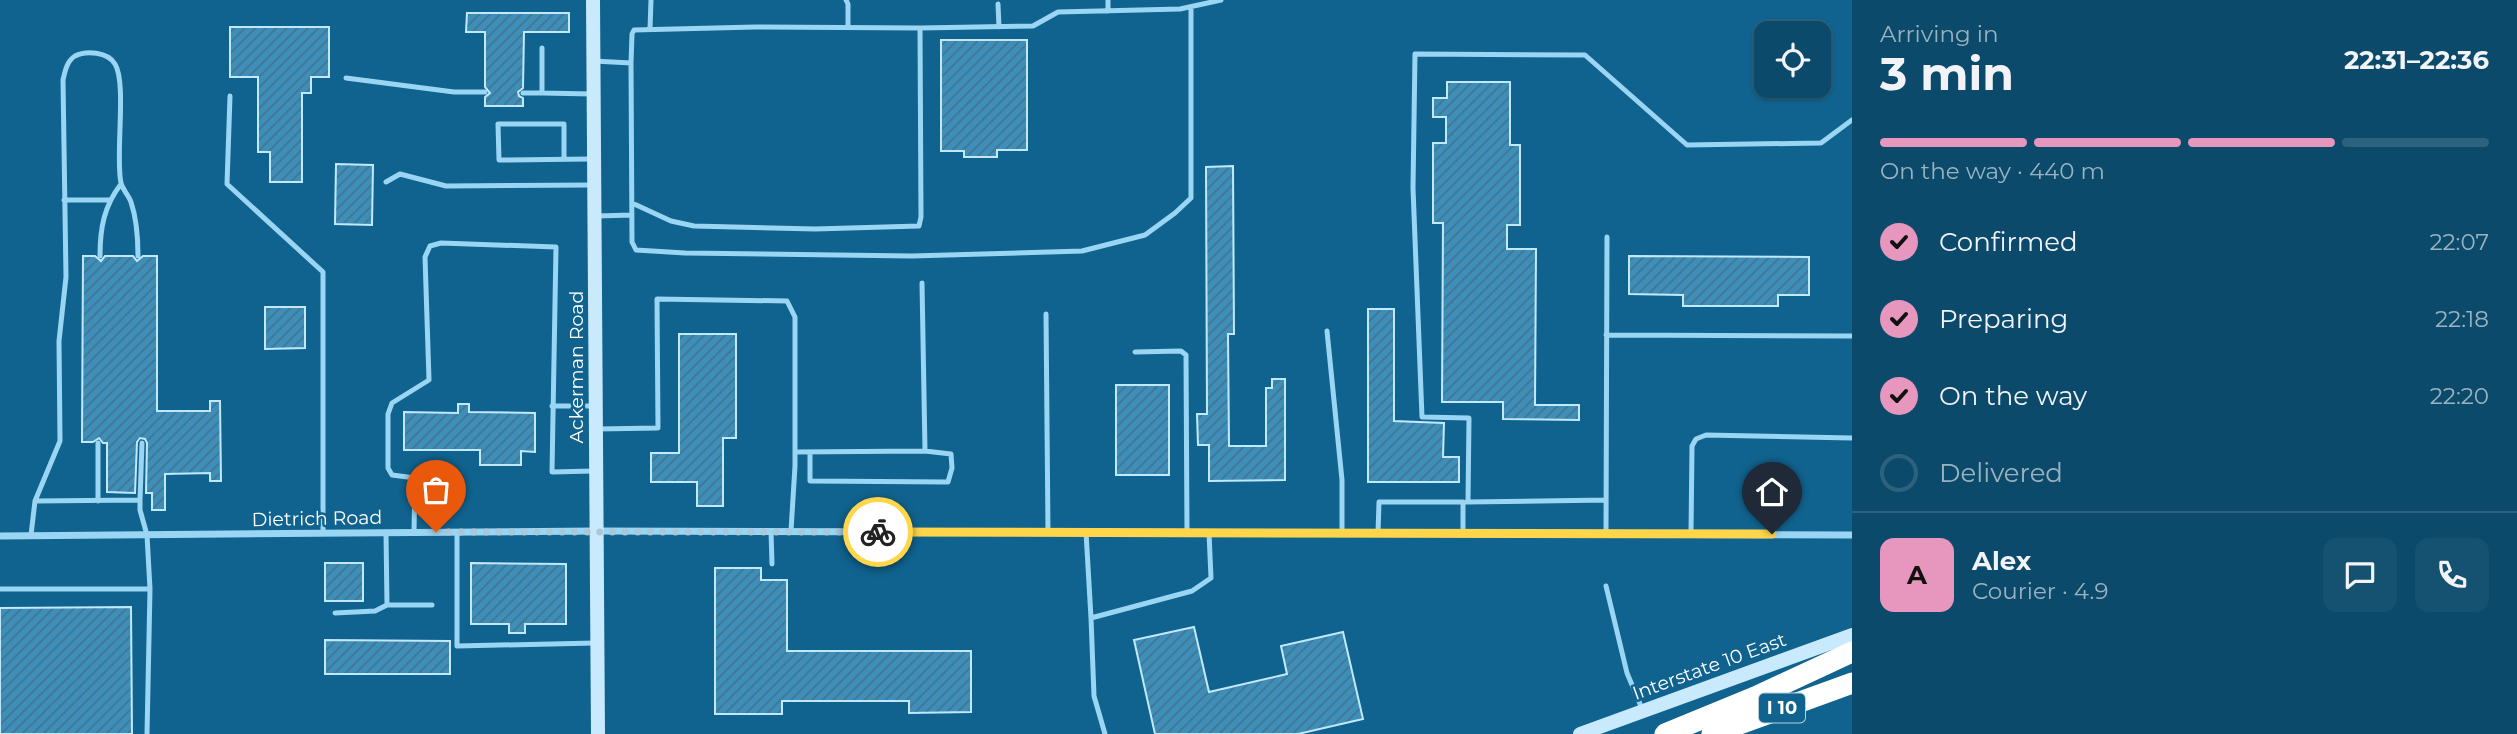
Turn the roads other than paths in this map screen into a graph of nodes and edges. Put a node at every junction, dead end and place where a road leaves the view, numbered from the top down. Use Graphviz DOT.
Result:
graph roads {
  1 [pos="593,0"];
  2 [pos="651,0"];
  3 [pos="846,0"];
  4 [pos="1108,0"];
  5 [pos="1221,0"];
  6 [pos="998,4"];
  7 [pos="1191,7"];
  8 [pos="1108,11"];
  9 [pos="848,27"];
  10 [pos="999,27"];
  11 [pos="920,28"];
  12 [pos="650,29"];
  13 [pos="542,48"];
  14 [pos="594,61"];
  15 [pos="631,63"];
  16 [pos="346,78"];
  17 [pos="485,92"];
  18 [pos="523,93"];
  19 [pos="542,93"];
  20 [pos="594,94"];
  21 [pos="230,96"];
  22 [pos="1852,120"];
  23 [pos="564,159"];
  24 [pos="594,159"];
  25 [pos="386,182"];
  26 [pos="121,184"];
  27 [pos="593,185"];
  28 [pos="64,200"];
  29 [pos="109,200"];
  30 [pos="632,203"];
  31 [pos="632,215"];
  32 [pos="594,216"];
  33 [pos="1607,237"];
  34 [pos="100,256"];
  35 [pos="138,256"];
  36 [pos="922,283"];
  37 [pos="1046,313"];
  38 [pos="1327,331"];
  39 [pos="1606,335"];
  40 [pos="1852,336"];
  41 [pos="1135,352"];
  42 [pos="552,405"];
  43 [pos="596,406"];
  44 [pos="596,429"];
  45 [pos="1852,438"];
  46 [pos="98,443"];
  47 [pos="142,443"];
  48 [pos="925,451"];
  49 [pos="795,453"];
  50 [pos="810,453"];
  51 [pos="597,471"];
  52 [pos="140,500"];
  53 [pos="1606,500"];
  54 [pos="34,501"];
  55 [pos="97,501"];
  56 [pos="1466,502"];
  57 [pos="597,531"];
  58 [pos="771,531"];
  59 [pos="791,531"];
  60 [pos="414,532"];
  61 [pos="457,532"];
  62 [pos="1048,532"];
  63 [pos="1086,532"];
  64 [pos="323,533"];
  65 [pos="386,533"];
  66 [pos="1187,533"];
  67 [pos="1209,533"];
  68 [pos="1342,533"];
  69 [pos="1378,533"];
  70 [pos="1463,533"];
  71 [pos="1606,534"];
  72 [pos="1692,534"];
  73 [pos="147,535"];
  74 [pos="1852,535"];
  75 [pos="0,536"];
  76 [pos="31,536"];
  77 [pos="772,564"];
  78 [pos="1606,586"];
  79 [pos="0,589"];
  80 [pos="150,589"];
  81 [pos="387,604"];
  82 [pos="432,605"];
  83 [pos="335,613"];
  84 [pos="1091,618"];
  85 [pos="1852,635"];
  86 [pos="598,643"];
  87 [pos="1852,652"];
  88 [pos="1852,683"];
  89 [pos="1643,711"];
  90 [pos="147,734"];
  91 [pos="598,734"];
  92 [pos="1105,734"];
  93 [pos="1580,734"];
  94 [pos="1665,734"];
  95 [pos="1712,734"];
  1 -- 14 [label="street, Ackerman Road"];
  2 -- 12 [label="lane"];
  3 -- 9 [label="lane"];
  4 -- 8 [label="lane"];
  5 -- 7 [label="lane"];
  6 -- 10 [label="lane"];
  7 -- 8 [label="lane"];
  7 -- 31 [label="lane"];
  8 -- 10 [label="lane"];
  9 -- 11 [label="lane"];
  9 -- 12 [label="lane"];
  10 -- 11 [label="lane"];
  11 -- 30 [label="lane"];
  12 -- 15 [label="lane"];
  13 -- 19 [label="lane"];
  14 -- 15 [label="lane"];
  14 -- 20 [label="street, Ackerman Road"];
  15 -- 30 [label="lane"];
  16 -- 17 [label="lane"];
  18 -- 19 [label="lane"];
  19 -- 20 [label="lane"];
  20 -- 24 [label="street, Ackerman Road"];
  21 -- 64 [label="lane"];
  22 -- 56 [label="lane"];
  23 -- 23 [label="lane"];
  23 -- 24 [label="lane"];
  24 -- 27 [label="street, Ackerman Road"];
  25 -- 27 [label="lane"];
  26 -- 28 [label="lane"];
  26 -- 29 [label="lane"];
  26 -- 35 [label="lane"];
  27 -- 32 [label="street, Ackerman Road"];
  28 -- 29 [label="lane"];
  28 -- 54 [label="lane"];
  29 -- 34 [label="lane"];
  30 -- 31 [label="lane"];
  31 -- 32 [label="lane"];
  32 -- 43 [label="street, Ackerman Road"];
  33 -- 39 [label="lane"];
  36 -- 48 [label="lane"];
  37 -- 62 [label="lane"];
  38 -- 68 [label="lane"];
  39 -- 40 [label="lane"];
  39 -- 53 [label="lane"];
  41 -- 66 [label="lane"];
  42 -- 43 [label="lane"];
  42 -- 51 [label="lane"];
  42 -- 60 [label="lane"];
  43 -- 44 [label="street, Ackerman Road"];
  44 -- 49 [label="lane"];
  44 -- 51 [label="street, Ackerman Road"];
  45 -- 72 [label="lane"];
  46 -- 55 [label="lane"];
  47 -- 52 [label="lane"];
  48 -- 50 [label="lane"];
  48 -- 50 [label="lane"];
  49 -- 50 [label="lane"];
  49 -- 59 [label="lane"];
  51 -- 57 [label="street, Ackerman Road"];
  52 -- 55 [label="lane"];
  52 -- 73 [label="lane"];
  53 -- 56 [label="lane"];
  53 -- 71 [label="lane"];
  54 -- 55 [label="lane"];
  54 -- 76 [label="lane"];
  56 -- 69 [label="lane"];
  56 -- 70 [label="lane"];
  57 -- 58 [label="street, Dietrich Road"];
  57 -- 61 [label="street, Dietrich Road"];
  57 -- 86 [label="street, Ackerman Road"];
  58 -- 59 [label="street, Dietrich Road"];
  58 -- 77 [label="lane"];
  59 -- 62 [label="street, Dietrich Road"];
  60 -- 61 [label="street, Dietrich Road"];
  60 -- 65 [label="street, Dietrich Road"];
  61 -- 86 [label="lane"];
  62 -- 63 [label="street, Dietrich Road"];
  63 -- 66 [label="street, Dietrich Road"];
  63 -- 84 [label="lane"];
  64 -- 65 [label="street, Dietrich Road"];
  64 -- 73 [label="street, Dietrich Road"];
  65 -- 81 [label="lane"];
  66 -- 67 [label="street, Dietrich Road"];
  67 -- 68 [label="street, Dietrich Road"];
  67 -- 84 [label="lane"];
  68 -- 69 [label="street, Dietrich Road"];
  69 -- 70 [label="street, Dietrich Road"];
  70 -- 71 [label="street, Dietrich Road"];
  71 -- 72 [label="street, Dietrich Road"];
  72 -- 74 [label="street, Dietrich Road"];
  73 -- 76 [label="street, Dietrich Road"];
  73 -- 80 [label="lane"];
  75 -- 76 [label="street, Dietrich Road"];
  78 -- 89 [label="lane"];
  79 -- 80 [label="lane"];
  80 -- 90 [label="lane"];
  81 -- 82 [label="lane"];
  81 -- 83 [label="lane"];
  84 -- 92 [label="lane"];
  85 -- 89 [label="street, Interstate 10 East"];
  86 -- 91 [label="street, Ackerman Road"];
  87 -- 94 [label="highway"];
  88 -- 95 [label="highway, I 10"];
  89 -- 93 [label="street, Interstate 10 East"];
}
